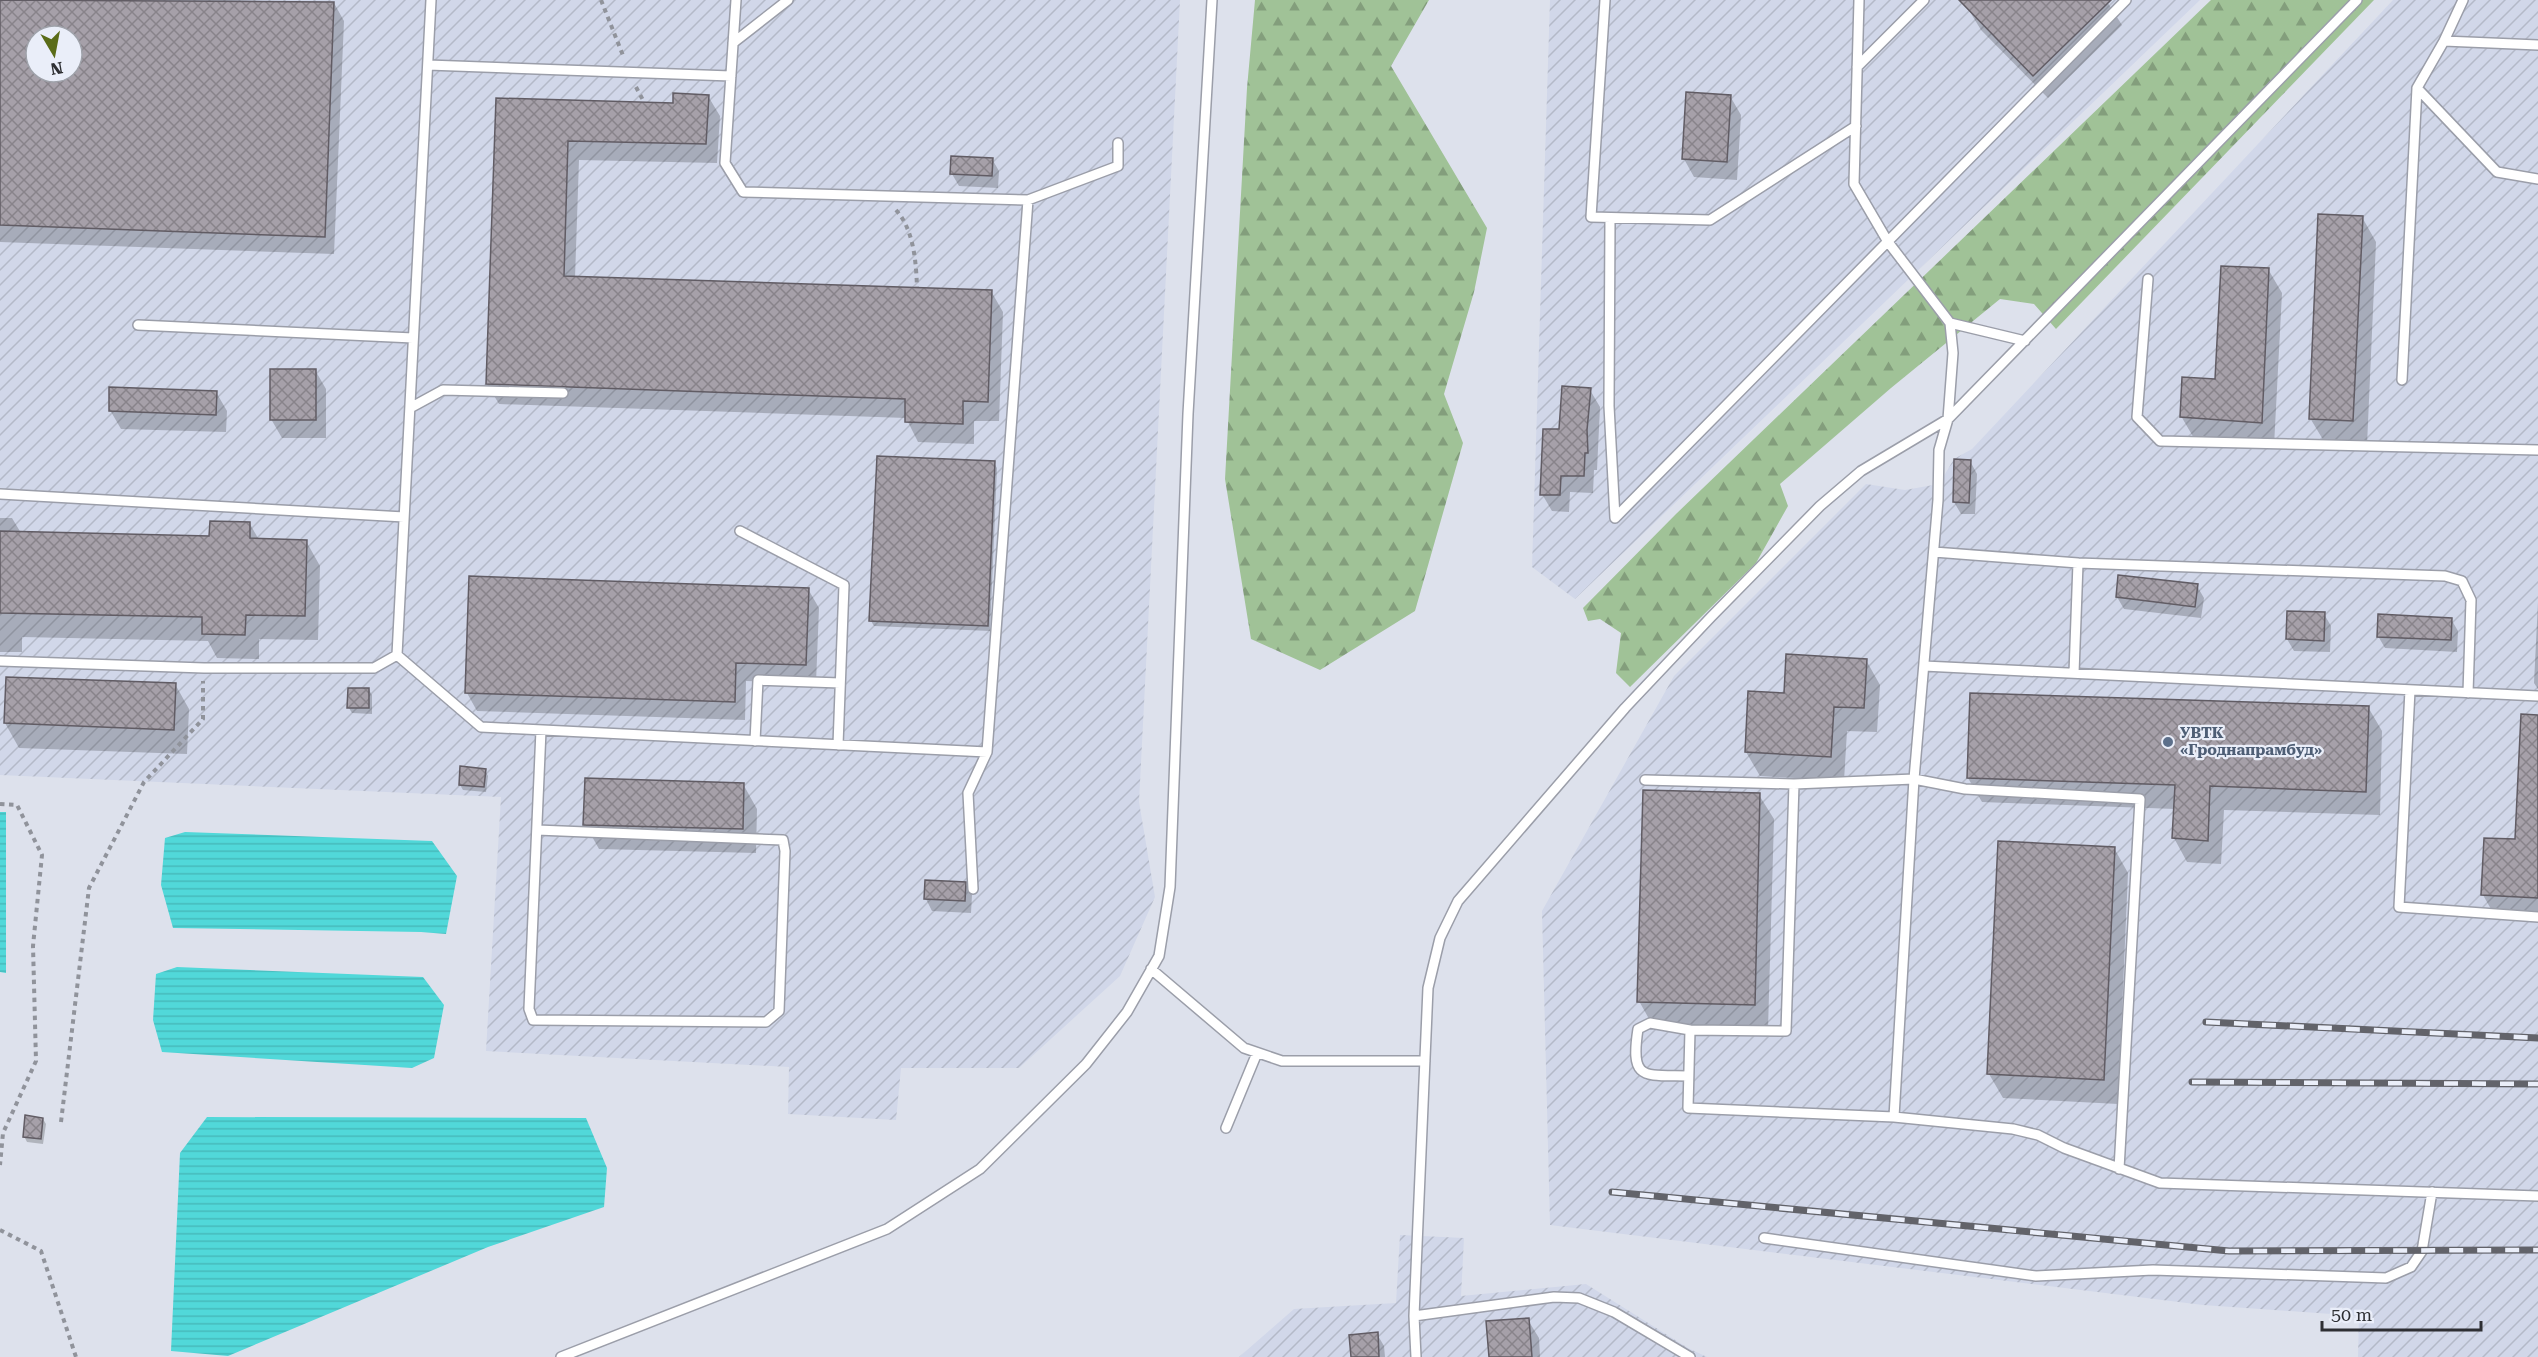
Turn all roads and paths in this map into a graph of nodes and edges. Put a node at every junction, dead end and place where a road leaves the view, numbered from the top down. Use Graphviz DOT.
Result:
graph roads {
  1 [pos="431,0"];
  2 [pos="601,0"];
  3 [pos="736,0"];
  4 [pos="788,0"];
  5 [pos="1212,0"];
  6 [pos="1605,0"];
  7 [pos="1859,0"];
  8 [pos="1924,0"];
  9 [pos="2126,0"];
  10 [pos="2357,0"];
  11 [pos="2463,0"];
  12 [pos="2444,41"];
  13 [pos="733,43"];
  14 [pos="2538,45"];
  15 [pos="428,64"];
  16 [pos="1857,68"];
  17 [pos="629,72"];
  18 [pos="731,76"];
  19 [pos="2417,88"];
  20 [pos="644,102"];
  21 [pos="1856,126"];
  22 [pos="1118,143"];
  23 [pos="2538,178"];
  24 [pos="883,196"];
  25 [pos="1028,200"];
  26 [pos="1610,218"];
  27 [pos="1888,242"];
  28 [pos="2148,279"];
  29 [pos="917,287"];
  30 [pos="1950,323"];
  31 [pos="138,325"];
  32 [pos="413,338"];
  33 [pos="2025,341"];
  34 [pos="2402,380"];
  35 [pos="563,393"];
  36 [pos="410,408"];
  37 [pos="1948,419"];
  38 [pos="2538,450"];
  39 [pos="0,494"];
  40 [pos="404,517"];
  41 [pos="740,531"];
  42 [pos="1934,552"];
  43 [pos="2078,563"];
  44 [pos="397,655"];
  45 [pos="0,661"];
  46 [pos="1924,666"];
  47 [pos="204,668"];
  48 [pos="2074,673"];
  49 [pos="840,683"];
  50 [pos="2410,690"];
  51 [pos="2468,693"];
  52 [pos="2538,696"];
  53 [pos="541,730"];
  54 [pos="755,741"];
  55 [pos="838,745"];
  56 [pos="987,752"];
  57 [pos="1914,779"];
  58 [pos="1645,780"];
  59 [pos="1794,784"];
  60 [pos="0,804"];
  61 [pos="537,830"];
  62 [pos="973,889"];
  63 [pos="2538,917"];
  64 [pos="1151,969"];
  65 [pos="1690,1030"];
  66 [pos="1257,1053"];
  67 [pos="1425,1061"];
  68 [pos="1689,1076"];
  69 [pos="1894,1116"];
  70 [pos="61,1122"];
  71 [pos="1226,1128"];
  72 [pos="0,1165"];
  73 [pos="2119,1169"];
  74 [pos="2432,1192"];
  75 [pos="2538,1196"];
  76 [pos="0,1230"];
  77 [pos="1764,1238"];
  78 [pos="1414,1316"];
  79 [pos="76,1357"];
  80 [pos="561,1357"];
  81 [pos="1416,1357"];
  82 [pos="1690,1357"];
  1 -- 15 [label="lane"];
  2 -- 17 [label="path"];
  3 -- 13 [label="lane"];
  4 -- 13 [label="lane"];
  5 -- 64 [label="lane"];
  6 -- 26 [label="lane"];
  7 -- 16 [label="lane"];
  8 -- 16 [label="lane"];
  9 -- 27 [label="lane"];
  10 -- 33 [label="lane"];
  11 -- 12 [label="lane"];
  12 -- 14 [label="lane"];
  12 -- 19 [label="lane"];
  13 -- 18 [label="lane"];
  15 -- 17 [label="lane"];
  15 -- 32 [label="lane"];
  16 -- 21 [label="lane"];
  17 -- 18 [label="lane"];
  17 -- 20 [label="path"];
  18 -- 24 [label="lane"];
  19 -- 23 [label="lane"];
  19 -- 34 [label="lane"];
  21 -- 26 [label="lane"];
  21 -- 27 [label="lane"];
  22 -- 25 [label="lane"];
  24 -- 25 [label="lane"];
  24 -- 29 [label="path"];
  25 -- 56 [label="lane"];
  26 -- 27 [label="lane"];
  27 -- 30 [label="lane"];
  28 -- 38 [label="lane"];
  30 -- 33 [label="lane"];
  30 -- 37 [label="lane"];
  31 -- 32 [label="lane"];
  32 -- 36 [label="lane"];
  33 -- 37 [label="lane"];
  35 -- 36 [label="lane"];
  36 -- 40 [label="lane"];
  37 -- 42 [label="lane"];
  37 -- 67 [label="lane"];
  39 -- 40 [label="lane"];
  40 -- 44 [label="lane"];
  41 -- 49 [label="lane"];
  42 -- 43 [label="lane"];
  42 -- 46 [label="lane"];
  43 -- 48 [label="lane"];
  43 -- 51 [label="lane"];
  44 -- 47 [label="lane"];
  44 -- 53 [label="lane"];
  45 -- 47 [label="lane"];
  46 -- 48 [label="lane"];
  46 -- 57 [label="lane"];
  47 -- 70 [label="path"];
  48 -- 50 [label="lane"];
  49 -- 54 [label="lane"];
  49 -- 55 [label="lane"];
  50 -- 51 [label="lane"];
  50 -- 63 [label="lane"];
  51 -- 52 [label="lane"];
  53 -- 54 [label="lane"];
  53 -- 61 [label="lane"];
  54 -- 55 [label="lane"];
  55 -- 56 [label="lane"];
  56 -- 62 [label="lane"];
  57 -- 59 [label="lane"];
  57 -- 69 [label="lane"];
  57 -- 73 [label="lane"];
  58 -- 59 [label="lane"];
  59 -- 65 [label="lane"];
  60 -- 72 [label="path"];
  64 -- 66 [label="lane"];
  64 -- 80 [label="lane"];
  65 -- 68 [label="lane"];
  65 -- 68 [label="lane"];
  66 -- 67 [label="lane"];
  66 -- 71 [label="lane"];
  67 -- 78 [label="lane"];
  68 -- 69 [label="lane"];
  69 -- 73 [label="lane"];
  73 -- 74 [label="lane"];
  74 -- 75 [label="lane"];
  74 -- 77 [label="lane"];
  76 -- 79 [label="path"];
  78 -- 81 [label="lane"];
  78 -- 82 [label="lane"];
}
